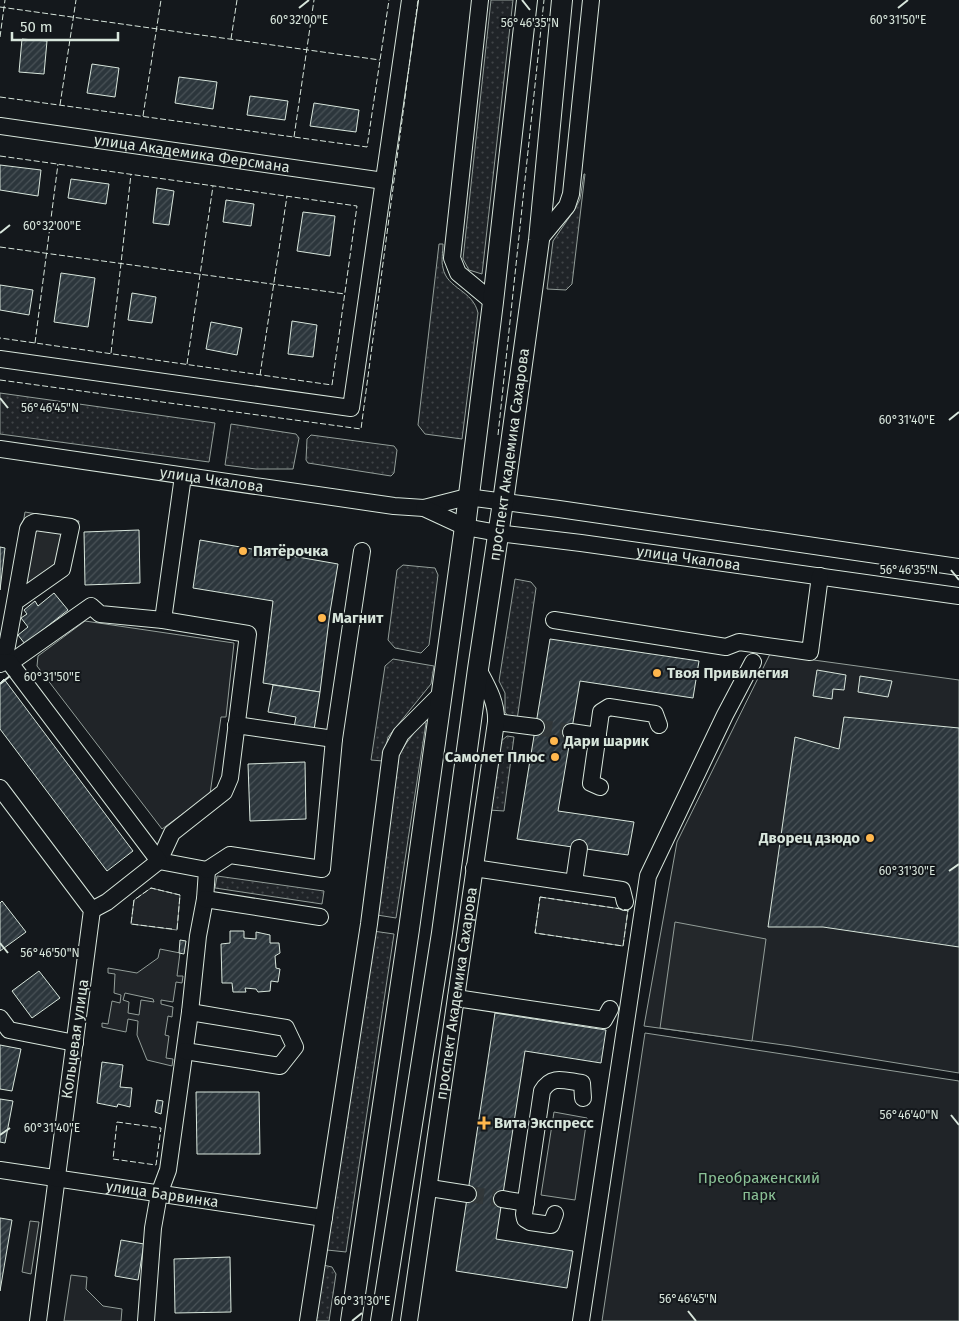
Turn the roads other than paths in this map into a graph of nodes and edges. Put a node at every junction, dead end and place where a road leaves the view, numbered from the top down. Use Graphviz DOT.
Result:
graph roads {
  1 [pos="410,0"];
  2 [pos="480,0"];
  3 [pos="527,0"];
  4 [pos="562,0"];
  5 [pos="591,0"];
  6 [pos="0,126"];
  7 [pos="384,180"];
  8 [pos="539,240"];
  9 [pos="494,302"];
  10 [pos="0,359"];
  11 [pos="0,449"];
  12 [pos="183,476"];
  13 [pos="467,497"];
  14 [pos="503,502"];
  15 [pos="424,508"];
  16 [pos="464,527"];
  17 [pos="498,533"];
  18 [pos="362,551"];
  19 [pos="959,567"];
  20 [pos="820,576"];
  21 [pos="959,596"];
  22 [pos="15,602"];
  23 [pos="163,620"];
  24 [pos="554,620"];
  25 [pos="753,662"];
  26 [pos="4,663"];
  27 [pos="478,669"];
  28 [pos="440,695"];
  29 [pos="496,722"];
  30 [pos="236,725"];
  31 [pos="659,726"];
  32 [pos="536,727"];
  33 [pos="571,732"];
  34 [pos="598,736"];
  35 [pos="334,739"];
  36 [pos="600,787"];
  37 [pos="0,788"];
  38 [pos="579,848"];
  39 [pos="159,861"];
  40 [pos="474,868"];
  41 [pos="207,870"];
  42 [pos="574,882"];
  43 [pos="205,899"];
  44 [pos="625,902"];
  45 [pos="92,910"];
  46 [pos="320,917"];
  47 [pos="456,998"];
  48 [pos="610,1009"];
  49 [pos="190,1012"];
  50 [pos="0,1018"];
  51 [pos="75,1043"];
  52 [pos="185,1051"];
  53 [pos="582,1098"];
  54 [pos="0,1170"];
  55 [pos="57,1178"];
  56 [pos="430,1188"];
  57 [pos="159,1194"];
  58 [pos="468,1194"];
  59 [pos="502,1199"];
  60 [pos="526,1203"];
  61 [pos="555,1214"];
  62 [pos="324,1218"];
  63 [pos="38,1321"];
  64 [pos="146,1321"];
  65 [pos="308,1321"];
  66 [pos="351,1321"];
  67 [pos="381,1321"];
  68 [pos="409,1321"];
  69 [pos="581,1321"];
  1 -- 7 [label="street"];
  2 -- 9 [label="street"];
  3 -- 9 [label="main road"];
  4 -- 8 [label="main road, проспект Академика Сахарова"];
  5 -- 8 [label="street"];
  6 -- 7 [label="street, улица Академика Ферсмана"];
  7 -- 10 [label="street"];
  8 -- 14 [label="main road, проспект Академика Сахарова"];
  9 -- 13 [label="main road"];
  11 -- 12 [label="street, улица Чкалова"];
  12 -- 15 [label="street, улица Чкалова"];
  12 -- 23 [label="street"];
  13 -- 14 [label="street, улица Чкалова"];
  13 -- 15 [label="street, улица Чкалова"];
  13 -- 16 [label="main road"];
  14 -- 17 [label="main road, проспект Академика Сахарова"];
  14 -- 19 [label="street, улица Чкалова"];
  15 -- 16 [label="street, улица Чкалова"];
  16 -- 17 [label="street, улица Чкалова"];
  16 -- 28 [label="main road"];
  17 -- 20 [label="street, улица Чкалова"];
  17 -- 27 [label="main road, проспект Академика Сахарова"];
  18 -- 35 [label="street"];
  20 -- 21 [label="street, улица Чкалова"];
  20 -- 24 [label="street"];
  22 -- 22 [label="street"];
  22 -- 26 [label="street"];
  23 -- 26 [label="street"];
  23 -- 30 [label="street"];
  25 -- 69 [label="street"];
  26 -- 39 [label="street"];
  27 -- 29 [label="street, проспект Академика Сахарова"];
  27 -- 67 [label="main road, проспект Академика Сахарова"];
  28 -- 62 [label="street"];
  28 -- 66 [label="main road"];
  29 -- 32 [label="street"];
  29 -- 40 [label="street, проспект Академика Сахарова"];
  30 -- 35 [label="street"];
  30 -- 39 [label="street"];
  31 -- 34 [label="street"];
  33 -- 34 [label="street"];
  34 -- 36 [label="street"];
  35 -- 41 [label="street"];
  37 -- 45 [label="street"];
  38 -- 42 [label="street"];
  39 -- 41 [label="street"];
  39 -- 45 [label="street"];
  40 -- 42 [label="street"];
  40 -- 47 [label="street, проспект Академика Сахарова"];
  41 -- 43 [label="street"];
  42 -- 44 [label="street"];
  43 -- 46 [label="street"];
  43 -- 49 [label="street"];
  45 -- 51 [label="street, Кольцевая улица"];
  47 -- 48 [label="street"];
  47 -- 56 [label="street, проспект Академика Сахарова"];
  49 -- 52 [label="street"];
  49 -- 52 [label="street"];
  50 -- 51 [label="street"];
  51 -- 55 [label="street, Кольцевая улица"];
  52 -- 57 [label="street"];
  53 -- 60 [label="street"];
  54 -- 55 [label="street, улица Барвинка"];
  55 -- 57 [label="street, улица Барвинка"];
  55 -- 63 [label="street, Кольцевая улица"];
  56 -- 58 [label="street"];
  56 -- 68 [label="street, проспект Академика Сахарова"];
  57 -- 62 [label="street, улица Барвинка"];
  57 -- 64 [label="street"];
  59 -- 60 [label="street"];
  60 -- 61 [label="street"];
  62 -- 65 [label="street"];
}
